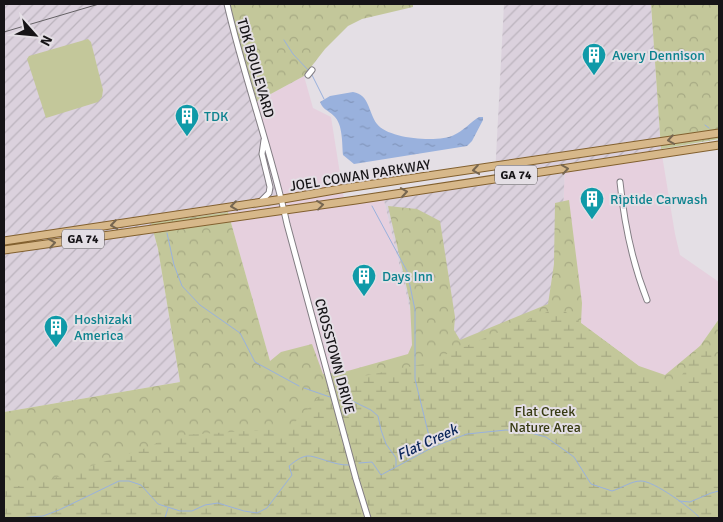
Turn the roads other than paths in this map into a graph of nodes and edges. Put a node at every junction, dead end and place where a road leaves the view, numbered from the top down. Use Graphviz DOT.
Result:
graph roads {
  1 [pos="227,4"];
  2 [pos="719,133"];
  3 [pos="264,137"];
  4 [pos="719,145"];
  5 [pos="620,182"];
  6 [pos="283,200"];
  7 [pos="259,203"];
  8 [pos="284,210"];
  9 [pos="4,241"];
  10 [pos="4,250"];
  11 [pos="647,300"];
  12 [pos="368,518"];
  1 -- 3 [label="street, TDK BOULEVARD"];
  2 -- 6 [label="main road, JOEL COWAN PARKWAY / GA 74, one-way"];
  3 -- 6 [label="street, TDK BOULEVARD"];
  3 -- 7 [label="street, TDK BOULEVARD"];
  8 -- 4 [label="main road, JOEL COWAN PARKWAY / GA 74, one-way"];
  5 -- 11 [label="street"];
  6 -- 7 [label="main road, JOEL COWAN PARKWAY / GA 74"];
  6 -- 8 [label="street, CROSSTOWN DRIVE"];
  7 -- 9 [label="main road, JOEL COWAN PARKWAY / GA 74, one-way"];
  10 -- 8 [label="main road, JOEL COWAN PARKWAY / GA 74, one-way"];
  8 -- 12 [label="street, CROSSTOWN DRIVE"];
}
